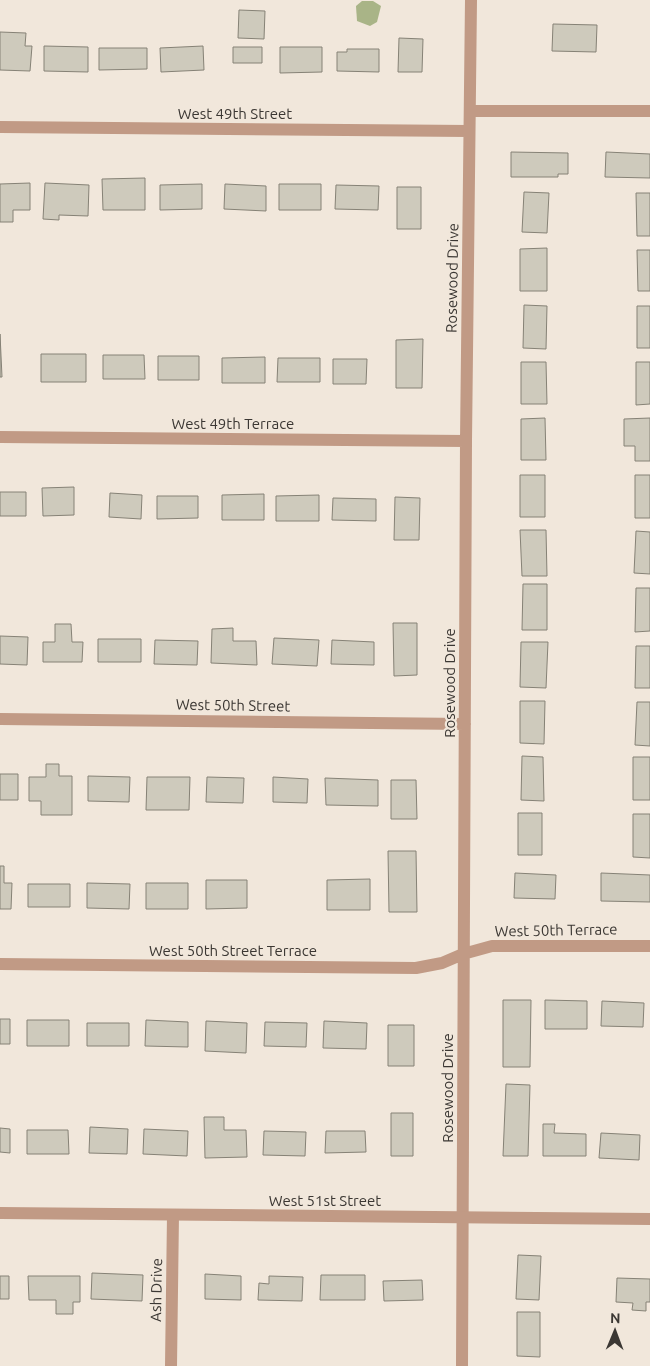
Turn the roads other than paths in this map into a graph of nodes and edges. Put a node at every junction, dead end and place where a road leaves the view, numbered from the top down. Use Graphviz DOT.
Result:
graph roads {
  1 [pos="471,0"];
  2 [pos="470,111"];
  3 [pos="650,111"];
  4 [pos="0,127"];
  5 [pos="470,131"];
  6 [pos="0,437"];
  7 [pos="466,441"];
  8 [pos="0,719"];
  9 [pos="465,724"];
  10 [pos="650,946"];
  11 [pos="463,954"];
  12 [pos="0,964"];
  13 [pos="0,1212"];
  14 [pos="173,1215"];
  15 [pos="462,1217"];
  16 [pos="650,1219"];
  17 [pos="171,1366"];
  18 [pos="462,1366"];
  1 -- 2 [label="street, Rosewood Drive"];
  2 -- 3 [label="street"];
  2 -- 5 [label="street, Rosewood Drive"];
  4 -- 5 [label="street, West 49th Street"];
  5 -- 7 [label="street, Rosewood Drive"];
  6 -- 7 [label="street, West 49th Terrace"];
  7 -- 9 [label="street, Rosewood Drive"];
  8 -- 9 [label="street, West 50th Street"];
  9 -- 11 [label="street, Rosewood Drive"];
  10 -- 11 [label="street, West 50th Terrace"];
  11 -- 12 [label="street, West 50th Street Terrace"];
  11 -- 15 [label="street, Rosewood Drive"];
  13 -- 14 [label="street, West 51st Street"];
  14 -- 15 [label="street, West 51st Street"];
  14 -- 17 [label="street, Ash Drive"];
  15 -- 16 [label="street, West 51st Street"];
  15 -- 18 [label="street, Rosewood Drive"];
}
